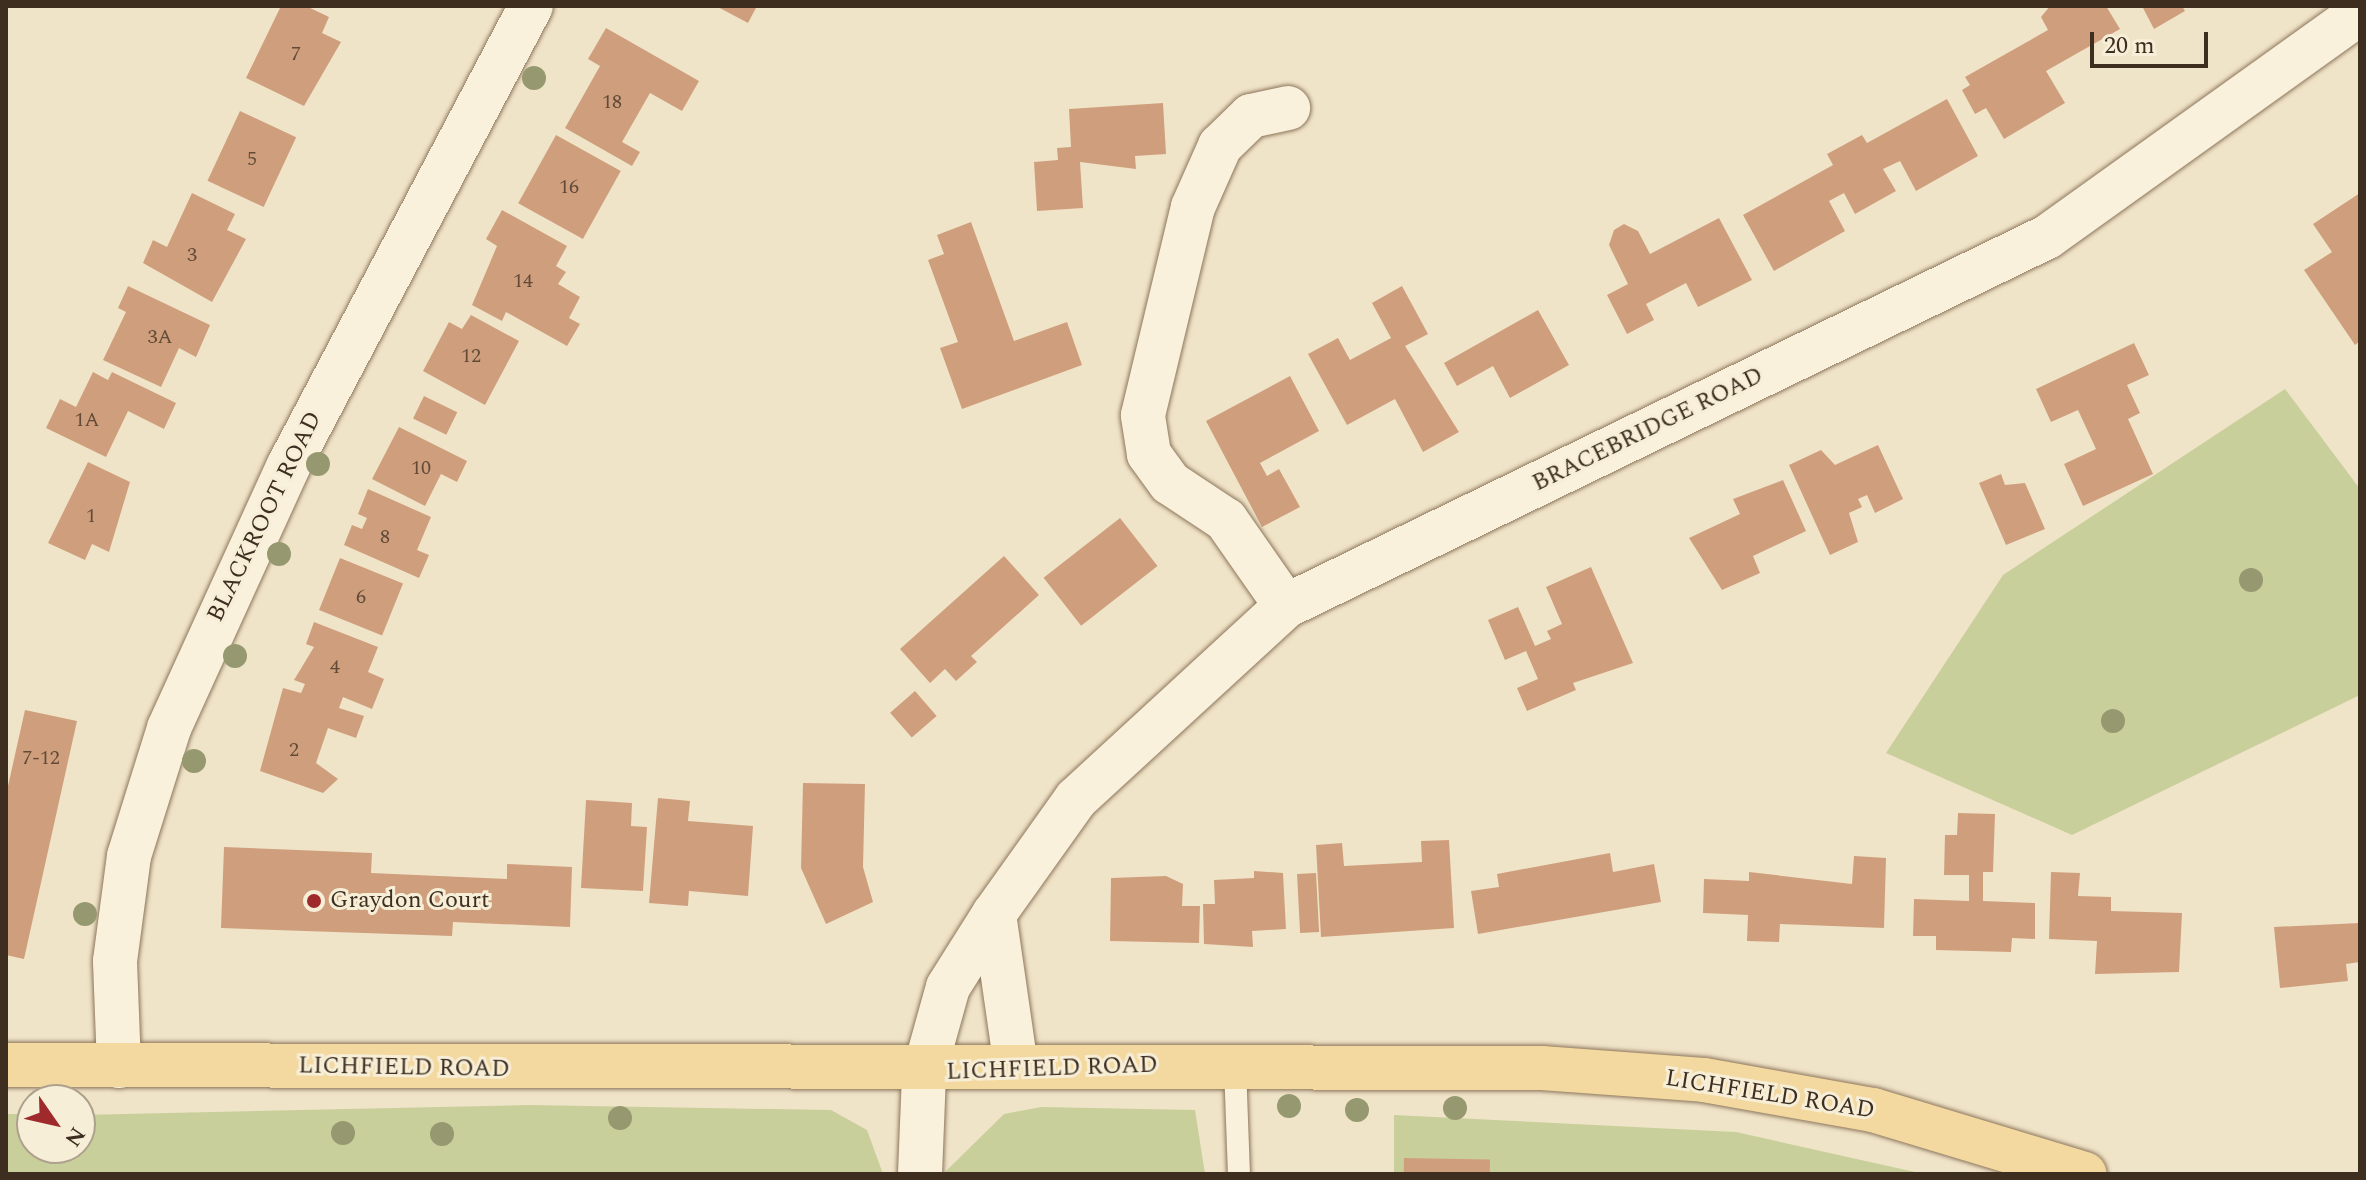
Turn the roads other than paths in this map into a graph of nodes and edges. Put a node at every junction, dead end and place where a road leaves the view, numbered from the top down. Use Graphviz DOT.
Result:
graph roads {
  1 [pos="531,6"];
  2 [pos="2360,13"];
  3 [pos="1288,108"];
  4 [pos="1286,606"];
  5 [pos="994,914"];
  6 [pos="6,1065"];
  7 [pos="119,1066"];
  8 [pos="1016,1066"];
  9 [pos="1235,1066"];
  10 [pos="924,1073"];
  11 [pos="920,1174"];
  12 [pos="1239,1174"];
  13 [pos="2085,1174"];
  1 -- 7 [label="street, BLACKROOT ROAD"];
  2 -- 4 [label="street, BRACEBRIDGE ROAD"];
  3 -- 4 [label="street"];
  4 -- 5 [label="street, BRACEBRIDGE ROAD"];
  5 -- 8 [label="street"];
  5 -- 10 [label="street, BRACEBRIDGE ROAD"];
  6 -- 7 [label="main road, LICHFIELD ROAD"];
  7 -- 10 [label="main road, LICHFIELD ROAD"];
  8 -- 9 [label="main road, LICHFIELD ROAD"];
  8 -- 10 [label="main road, LICHFIELD ROAD"];
  9 -- 12 [label="lane"];
  9 -- 13 [label="main road, LICHFIELD ROAD"];
  10 -- 11 [label="street, BRACEBRIDGE ROAD"];
}
